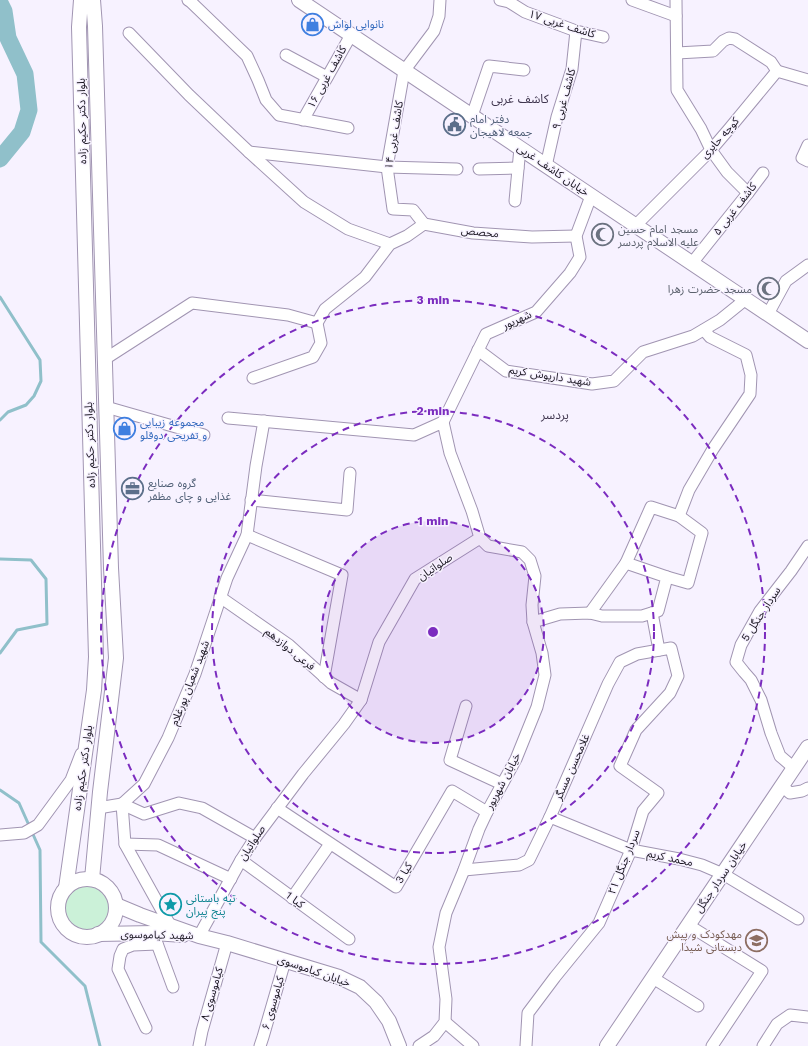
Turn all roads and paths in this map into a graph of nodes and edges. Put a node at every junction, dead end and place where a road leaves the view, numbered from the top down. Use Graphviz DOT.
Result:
graph roads {
  1 [pos="81,0"];
  2 [pos="93,0"];
  3 [pos="188,0"];
  4 [pos="440,0"];
  5 [pos="500,0"];
  6 [pos="632,0"];
  7 [pos="676,0"];
  8 [pos="305,2"];
  9 [pos="676,16"];
  10 [pos="576,31"];
  11 [pos="128,33"];
  12 [pos="351,35"];
  13 [pos="603,37"];
  14 [pos="677,53"];
  15 [pos="286,55"];
  16 [pos="524,70"];
  17 [pos="404,71"];
  18 [pos="777,71"];
  19 [pos="327,77"];
  20 [pos="808,80"];
  21 [pos="472,116"];
  22 [pos="303,120"];
  23 [pos="348,128"];
  24 [pos="808,145"];
  25 [pos="520,148"];
  26 [pos="711,150"];
  27 [pos="249,152"];
  28 [pos="808,161"];
  29 [pos="546,166"];
  30 [pos="387,167"];
  31 [pos="518,168"];
  32 [pos="457,169"];
  33 [pos="479,169"];
  34 [pos="763,173"];
  35 [pos="748,193"];
  36 [pos="591,196"];
  37 [pos="514,201"];
  38 [pos="424,224"];
  39 [pos="636,225"];
  40 [pos="576,236"];
  41 [pos="390,244"];
  42 [pos="692,263"];
  43 [pos="808,265"];
  44 [pos="746,300"];
  45 [pos="768,314"];
  46 [pos="317,323"];
  47 [pos="704,330"];
  48 [pos="808,341"];
  49 [pos="478,350"];
  50 [pos="105,359"];
  51 [pos="253,378"];
  52 [pos="89,407"];
  53 [pos="106,407"];
  54 [pos="228,418"];
  55 [pos="264,421"];
  56 [pos="443,422"];
  57 [pos="204,435"];
  58 [pos="350,473"];
  59 [pos="251,500"];
  60 [pos="678,516"];
  61 [pos="247,535"];
  62 [pos="480,538"];
  63 [pos="806,552"];
  64 [pos="94,558"];
  65 [pos="110,559"];
  66 [pos="626,563"];
  67 [pos="667,577"];
  68 [pos="220,597"];
  69 [pos="590,613"];
  70 [pos="652,613"];
  71 [pos="533,622"];
  72 [pos="671,648"];
  73 [pos="658,650"];
  74 [pos="324,677"];
  75 [pos="361,700"];
  76 [pos="466,706"];
  77 [pos="87,736"];
  78 [pos="808,747"];
  79 [pos="794,768"];
  80 [pos="502,784"];
  81 [pos="782,786"];
  82 [pos="808,788"];
  83 [pos="122,804"];
  84 [pos="98,808"];
  85 [pos="277,808"];
  86 [pos="487,812"];
  87 [pos="550,817"];
  88 [pos="0,835"];
  89 [pos="255,838"];
  90 [pos="125,844"];
  91 [pos="330,844"];
  92 [pos="631,850"];
  93 [pos="241,860"];
  94 [pos="464,870"];
  95 [pos="723,874"];
  96 [pos="92,879"];
  97 [pos="231,879"];
  98 [pos="66,888"];
  99 [pos="292,898"];
  100 [pos="116,906"];
  101 [pos="798,919"];
  102 [pos="170,925"];
  103 [pos="688,925"];
  104 [pos="98,934"];
  105 [pos="199,936"];
  106 [pos="156,939"];
  107 [pos="349,939"];
  108 [pos="227,943"];
  109 [pos="285,961"];
  110 [pos="653,978"];
  111 [pos="173,987"];
  112 [pos="698,1006"];
  113 [pos="808,1017"];
  114 [pos="445,1022"];
  115 [pos="146,1028"];
  116 [pos="199,1046"];
  117 [pos="260,1046"];
  118 [pos="399,1046"];
  119 [pos="420,1046"];
  120 [pos="473,1046"];
  121 [pos="526,1046"];
  122 [pos="607,1046"];
  123 [pos="712,1046"];
  124 [pos="763,1046"];
  1 -- 52 [label="main road, بلوار دکتر حکیم زاده"];
  2 -- 50 [label="main road, بلوار دکتر حکیم زاده"];
  3 -- 22 [label="street"];
  4 -- 17 [label="street"];
  5 -- 10 [label="street, کاشف غربی ۱۷"];
  6 -- 9 [label="street"];
  7 -- 9 [label="street"];
  8 -- 12 [label="main road, خیابان کاشف غربی"];
  9 -- 14 [label="street"];
  10 -- 13 [label="street, کاشف غربی ۱۷"];
  10 -- 29 [label="street, کاشف غربی ۹"];
  11 -- 27 [label="street"];
  12 -- 17 [label="main road, خیابان کاشف غربی"];
  12 -- 19 [label="street, کاشف غربی ۱۶"];
  14 -- 18 [label="street"];
  14 -- 26 [label="street"];
  15 -- 19 [label="street"];
  16 -- 21 [label="street"];
  17 -- 21 [label="main road, خیابان کاشف غربی"];
  17 -- 30 [label="street, کاشف غربی ۱۴"];
  18 -- 20 [label="street"];
  18 -- 26 [label="street, کوچه حایری"];
  19 -- 22 [label="street, کاشف غربی ۱۶"];
  21 -- 25 [label="main road, خیابان کاشف غربی"];
  22 -- 23 [label="street"];
  24 -- 28 [label="street"];
  25 -- 29 [label="main road, خیابان کاشف غربی"];
  25 -- 31 [label="street"];
  26 -- 35 [label="street"];
  26 -- 39 [label="street, کوچه حایری"];
  27 -- 30 [label="street"];
  27 -- 41 [label="street"];
  29 -- 36 [label="main road, خیابان کاشف غربی"];
  30 -- 32 [label="street"];
  30 -- 38 [label="street, کاشف غربی ۱۴"];
  31 -- 33 [label="street"];
  31 -- 37 [label="street"];
  34 -- 35 [label="street, کاشف غربی ۵"];
  35 -- 42 [label="street, کاشف غربی ۵"];
  36 -- 39 [label="main road, خیابان کاشف غربی"];
  36 -- 40 [label="street"];
  38 -- 40 [label="street, محصص"];
  38 -- 41 [label="street"];
  39 -- 42 [label="main road, خیابان کاشف غربی"];
  40 -- 49 [label="street, شهریور"];
  41 -- 46 [label="street"];
  42 -- 44 [label="main road, خیابان کاشف غربی"];
  43 -- 45 [label="street"];
  44 -- 45 [label="main road, خیابان کاشف غربی"];
  44 -- 47 [label="street, شهید داریوش کریم"];
  45 -- 48 [label="main road, خیابان کاشف غربی"];
  46 -- 50 [label="street"];
  46 -- 51 [label="street"];
  47 -- 49 [label="street, شهید داریوش کریم"];
  47 -- 60 [label="street"];
  49 -- 56 [label="street, شهریور"];
  50 -- 53 [label="main road, بلوار دکتر حکیم زاده"];
  52 -- 53 [label="main road"];
  52 -- 64 [label="main road, بلوار دکتر حکیم زاده"];
  53 -- 57 [label="street"];
  53 -- 65 [label="main road, بلوار دکتر حکیم زاده"];
  54 -- 55 [label="street"];
  55 -- 56 [label="street"];
  55 -- 59 [label="street, شهید شعبان پورغلام"];
  56 -- 62 [label="street"];
  58 -- 59 [label="street"];
  59 -- 61 [label="street, شهید شعبان پورغلام"];
  60 -- 66 [label="street"];
  60 -- 67 [label="street"];
  61 -- 68 [label="street, شهید شعبان پورغلام"];
  61 -- 74 [label="street"];
  62 -- 71 [label="street, خیابان شهریور"];
  62 -- 75 [label="street, صلواتیان"];
  63 -- 79 [label="street, سردار جنگل 5"];
  64 -- 65 [label="main road"];
  64 -- 77 [label="main road, بلوار دکتر حکیم زاده"];
  65 -- 84 [label="main road, بلوار دکتر حکیم زاده"];
  66 -- 67 [label="street"];
  66 -- 69 [label="street"];
  67 -- 70 [label="street"];
  68 -- 74 [label="street, فرعی دوازدهم"];
  68 -- 83 [label="street, شهید شعبان پورغلام"];
  69 -- 70 [label="street"];
  69 -- 71 [label="street"];
  70 -- 73 [label="street"];
  71 -- 80 [label="street, خیابان شهریور"];
  72 -- 73 [label="street, غلامحسن مسگر"];
  72 -- 92 [label="street, سردار جنگل ۲۱"];
  73 -- 87 [label="street, غلامحسن مسگر"];
  74 -- 75 [label="street, فرعی دوازدهم"];
  75 -- 85 [label="street, صلواتیان"];
  76 -- 80 [label="street"];
  77 -- 88 [label="street"];
  77 -- 98 [label="main road, بلوار دکتر حکیم زاده"];
  78 -- 79 [label="main road, خیابان سردار جنگل"];
  79 -- 81 [label="main road, خیابان سردار جنگل"];
  80 -- 86 [label="street, خیابان شهریور"];
  81 -- 82 [label="street"];
  81 -- 95 [label="main road, خیابان سردار جنگل"];
  83 -- 84 [label="street"];
  83 -- 89 [label="street"];
  83 -- 90 [label="street"];
  84 -- 96 [label="main road, بلوار دکتر حکیم زاده"];
  85 -- 89 [label="street, صلواتیان"];
  85 -- 91 [label="street, کیا 3"];
  86 -- 91 [label="street, کیا 3"];
  86 -- 94 [label="street, خیابان شهریور"];
  87 -- 92 [label="street, محمد کریم"];
  87 -- 94 [label="street, غلامحسن مسگر"];
  89 -- 93 [label="street, صلواتیان"];
  90 -- 97 [label="street"];
  90 -- 102 [label="street"];
  91 -- 99 [label="street"];
  92 -- 95 [label="street, محمد کریم"];
  92 -- 121 [label="street, سردار جنگل ۲۱"];
  93 -- 97 [label="street, صلواتیان"];
  93 -- 99 [label="street, کیا 1"];
  94 -- 114 [label="street, خیابان شهریور"];
  95 -- 101 [label="street, محمد کریم"];
  95 -- 103 [label="main road, خیابان سردار جنگل"];
  96 -- 98 [label="main road"];
  96 -- 100 [label="main road"];
  97 -- 105 [label="street, صلواتیان"];
  98 -- 104 [label="main road"];
  99 -- 107 [label="street, کیا 1"];
  100 -- 102 [label="main road, شهید کیاموسوی"];
  100 -- 104 [label="main road"];
  102 -- 105 [label="main road, شهید کیاموسوی"];
  103 -- 110 [label="main road, خیابان سردار جنگل"];
  103 -- 123 [label="street"];
  104 -- 106 [label="main road, شهید کیاموسوی"];
  105 -- 106 [label="main road, شهید کیاموسوی"];
  105 -- 108 [label="main road, خیابان کیاموسوی"];
  106 -- 111 [label="street"];
  106 -- 115 [label="street"];
  108 -- 109 [label="main road, خیابان کیاموسوی"];
  108 -- 116 [label="street, کیاموسوی ۸"];
  109 -- 117 [label="street, کیاموسوی ۶"];
  109 -- 118 [label="main road, خیابان کیاموسوی"];
  110 -- 112 [label="street"];
  110 -- 122 [label="main road, خیابان سردار جنگل"];
  113 -- 124 [label="street"];
  114 -- 119 [label="street"];
  114 -- 120 [label="street"];
}
